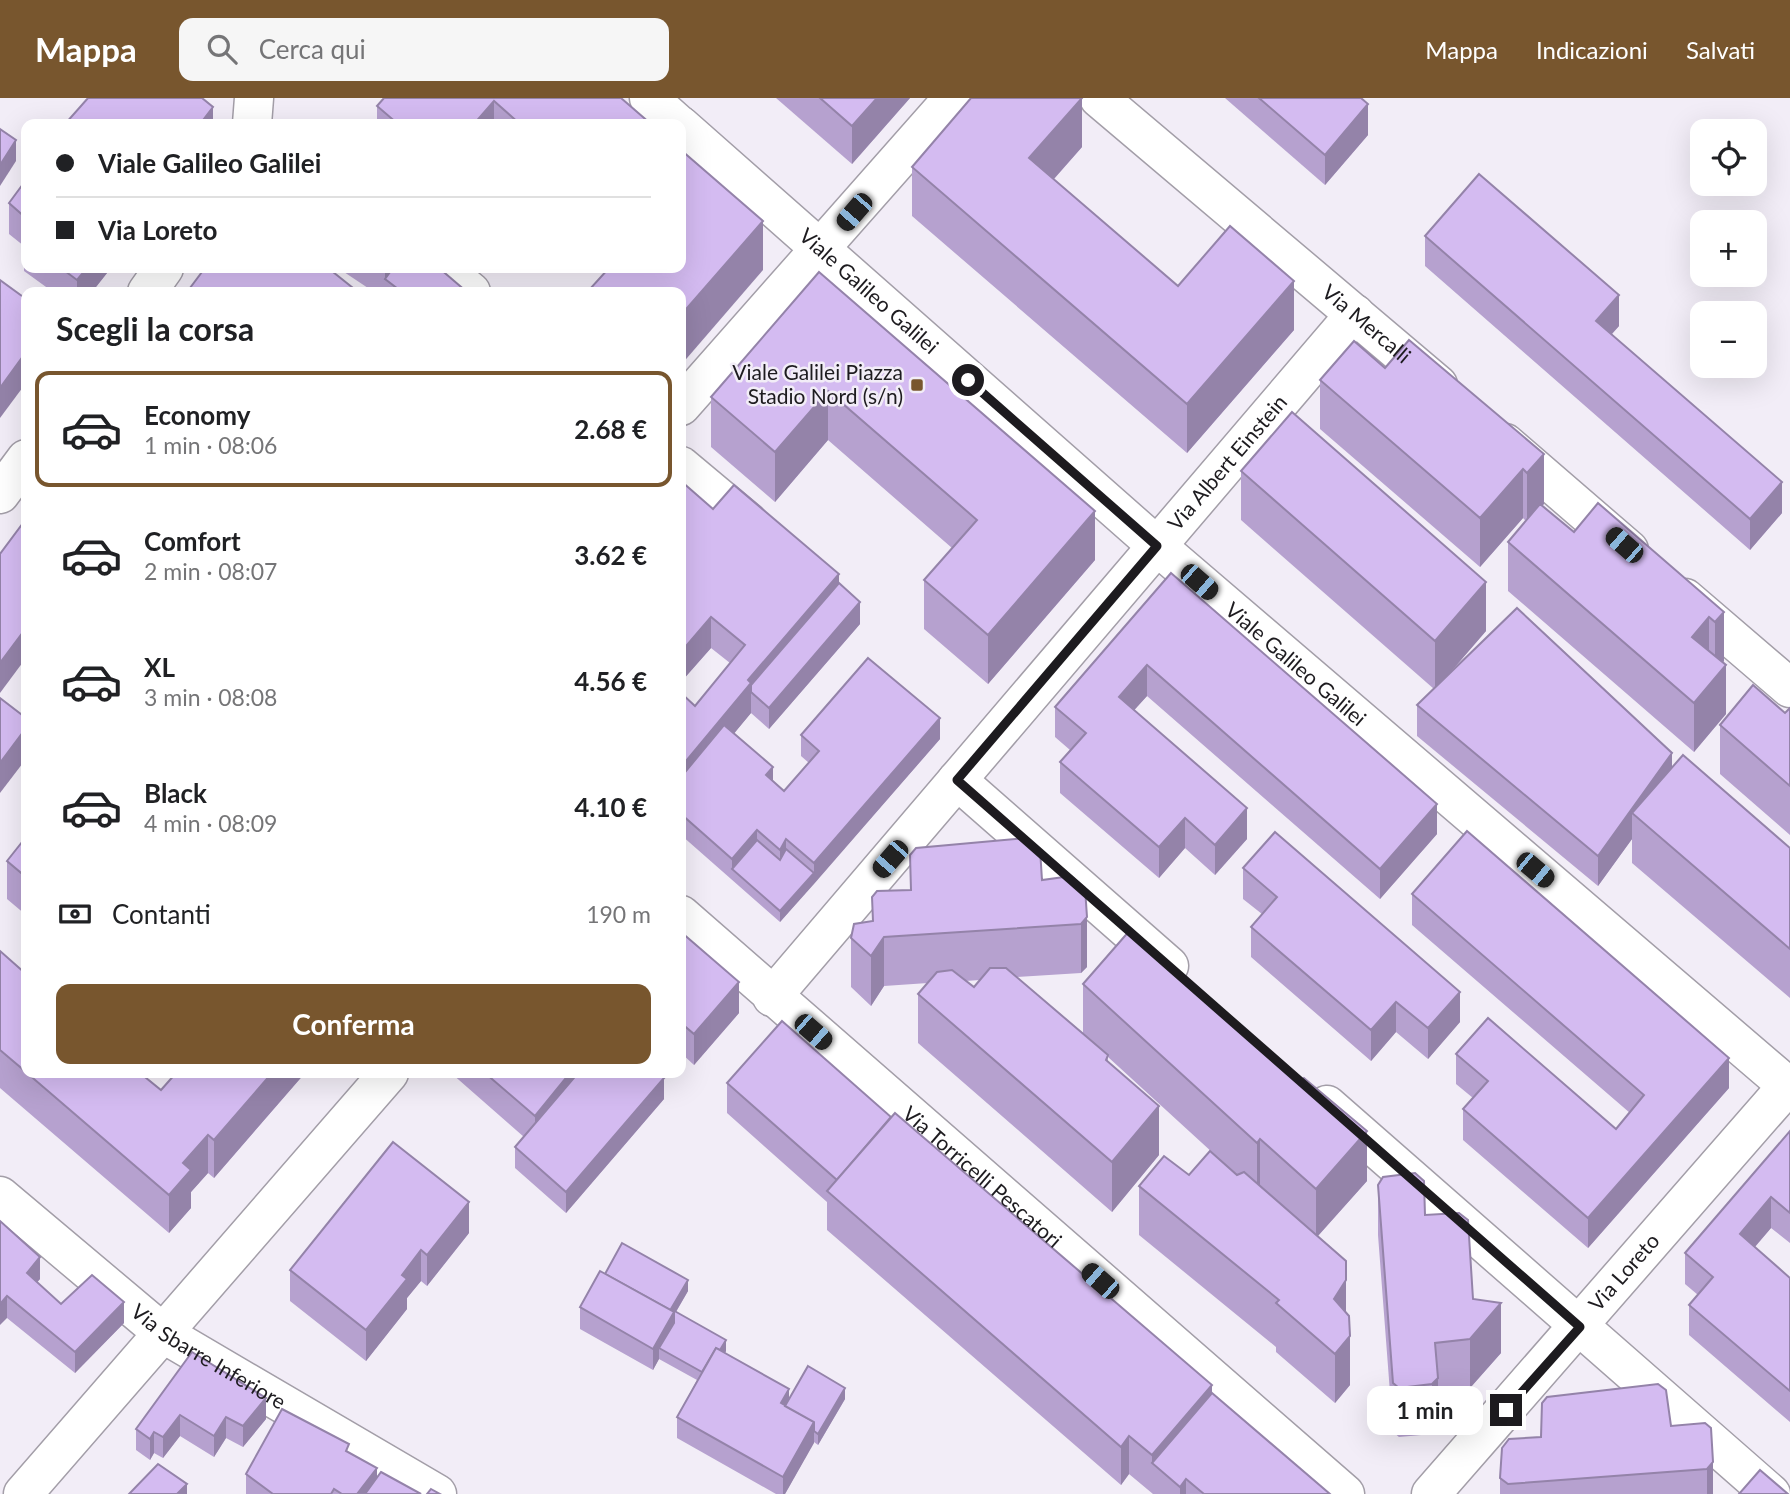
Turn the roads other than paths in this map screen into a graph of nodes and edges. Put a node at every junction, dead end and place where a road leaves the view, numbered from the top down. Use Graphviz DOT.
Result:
graph roads {
  1 [pos="254,98"];
  2 [pos="649,98"];
  3 [pos="953,98"];
  4 [pos="1099,98"];
  5 [pos="252,119"];
  6 [pos="673,119"];
  7 [pos="686,130"];
  8 [pos="821,250"];
  9 [pos="448,273"];
  10 [pos="465,287"];
  11 [pos="1355,314"];
  12 [pos="686,400"];
  13 [pos="21,466"];
  14 [pos="686,470"];
  15 [pos="0,494"];
  16 [pos="748,522"];
  17 [pos="1157,546"];
  18 [pos="1790,688"];
  19 [pos="957,780"];
  20 [pos="686,920"];
  21 [pos="1196,990"];
  22 [pos="772,997"];
  23 [pos="385,1078"];
  24 [pos="1300,1081"];
  25 [pos="1789,1085"];
  26 [pos="0,1196"];
  27 [pos="1580,1327"];
  28 [pos="164,1334"];
  29 [pos="23,1494"];
  30 [pos="437,1494"];
  31 [pos="1345,1494"];
  32 [pos="1432,1494"];
  33 [pos="1771,1494"];
  1 -- 5 [label="street"];
  2 -- 6 [label="street, Viale Galileo Galilei"];
  3 -- 8 [label="street"];
  4 -- 11 [label="street, Via Mercalli"];
  7 -- 8 [label="street, Viale Galileo Galilei"];
  8 -- 12 [label="street"];
  8 -- 17 [label="street, Viale Galileo Galilei"];
  9 -- 10 [label="street"];
  11 -- 17 [label="street, Via Albert Einstein"];
  11 -- 18 [label="street, Via Mercalli"];
  13 -- 15 [label="street"];
  14 -- 16 [label="street"];
  17 -- 19 [label="street, Via Albert Einstein"];
  17 -- 25 [label="street, Viale Galileo Galilei"];
  19 -- 21 [label="street"];
  19 -- 22 [label="street, Via Albert Einstein"];
  20 -- 22 [label="street, Via Torricelli Pescatori"];
  22 -- 31 [label="street, Via Torricelli Pescatori"];
  23 -- 28 [label="street"];
  24 -- 27 [label="street"];
  25 -- 27 [label="street, Via Loreto"];
  26 -- 28 [label="street, Via Sbarre Inferiore"];
  27 -- 32 [label="street, Via Loreto"];
  27 -- 33 [label="street"];
  28 -- 29 [label="street"];
  28 -- 30 [label="street, Via Sbarre Inferiore"];
}
